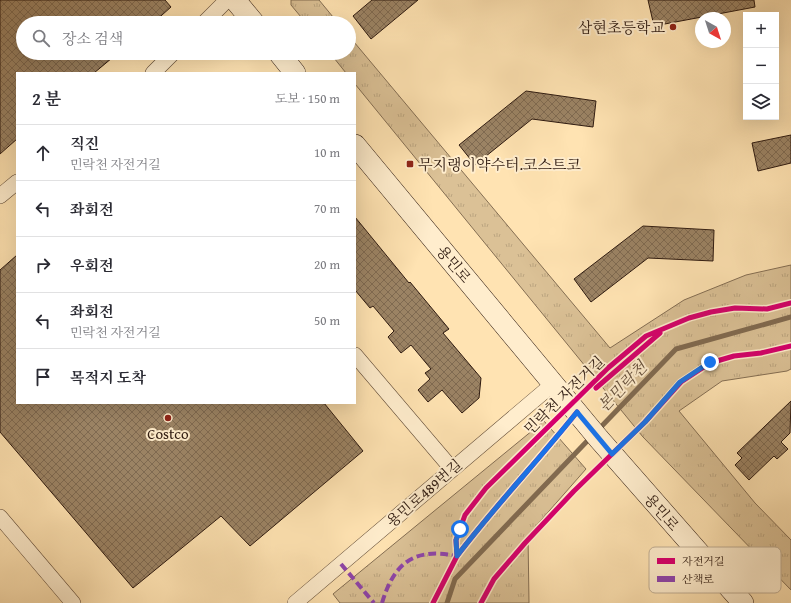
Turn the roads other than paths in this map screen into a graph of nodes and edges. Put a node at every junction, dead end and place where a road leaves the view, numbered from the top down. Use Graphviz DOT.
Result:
graph roads {
  1 [pos="227,0"];
  2 [pos="235,0"];
  3 [pos="211,16"];
  4 [pos="248,16"];
  5 [pos="166,60"];
  6 [pos="285,60"];
  7 [pos="154,72"];
  8 [pos="294,72"];
  9 [pos="356,146"];
  10 [pos="16,183"];
  11 [pos="0,196"];
  12 [pos="356,356"];
  13 [pos="553,384"];
  14 [pos="452,469"];
  15 [pos="0,517"];
  16 [pos="694,547"];
  17 [pos="734,593"];
  18 [pos="73,603"];
  19 [pos="295,603"];
  20 [pos="743,603"];
  1 -- 3 [label="street"];
  2 -- 4 [label="street"];
  5 -- 7 [label="street"];
  6 -- 8 [label="street"];
  9 -- 13 [label="street, 용민로"];
  10 -- 11 [label="street"];
  12 -- 14 [label="street"];
  13 -- 14 [label="street, 용민로489번길"];
  13 -- 16 [label="street, 용민로"];
  14 -- 19 [label="street, 용민로489번길"];
  15 -- 18 [label="street"];
  17 -- 20 [label="street, 용민로"];
}
